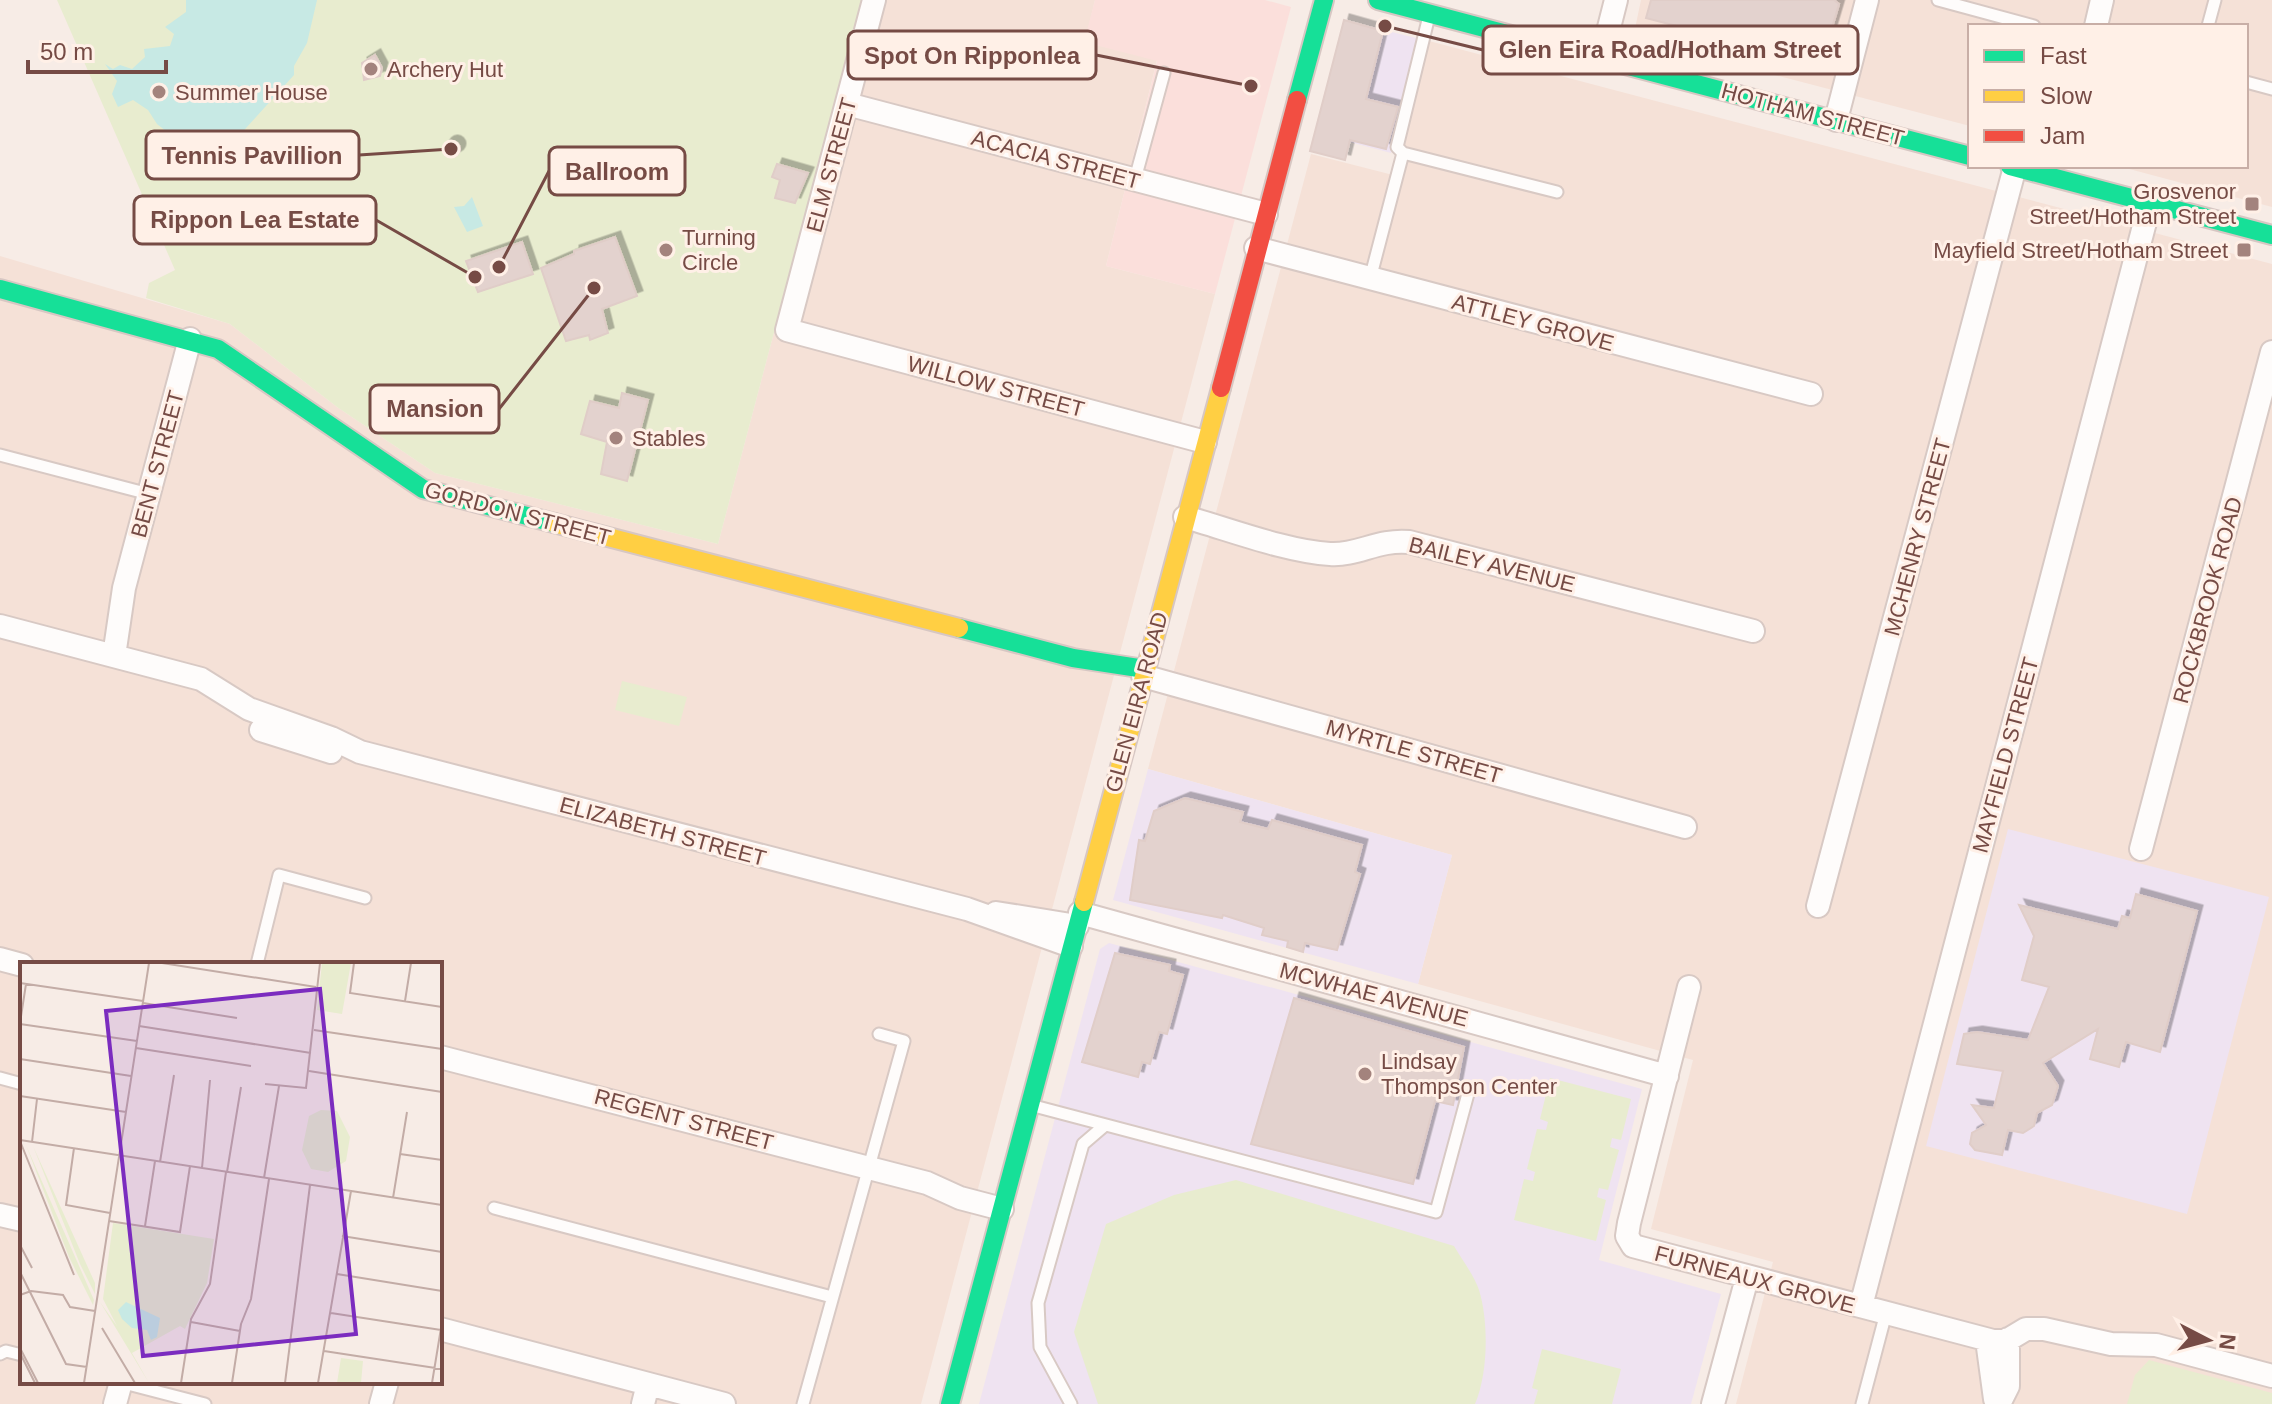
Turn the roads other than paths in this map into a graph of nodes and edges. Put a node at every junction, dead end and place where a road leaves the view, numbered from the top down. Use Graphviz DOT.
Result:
graph roads {
  1 [pos="874,0"];
  2 [pos="1324,0"];
  3 [pos="1378,0"];
  4 [pos="1616,0"];
  5 [pos="1867,0"];
  6 [pos="1938,0"];
  7 [pos="2102,0"];
  8 [pos="2215,0"];
  9 [pos="1981,6"];
  10 [pos="1430,13"];
  11 [pos="2029,24"];
  12 [pos="2096,24"];
  13 [pos="2209,24"];
  14 [pos="1601,59"];
  15 [pos="1164,73"];
  16 [pos="2248,83"];
  17 [pos="2272,89"];
  18 [pos="847,104"];
  19 [pos="1836,120"];
  20 [pos="1403,153"];
  21 [pos="1968,155"];
  22 [pos="2013,168"];
  23 [pos="2022,168"];
  24 [pos="2056,172"];
  25 [pos="1135,179"];
  26 [pos="1557,192"];
  27 [pos="2150,203"];
  28 [pos="1266,214"];
  29 [pos="2272,235"];
  30 [pos="1256,248"];
  31 [pos="1370,279"];
  32 [pos="0,289"];
  33 [pos="787,330"];
  34 [pos="190,339"];
  35 [pos="2272,352"];
  36 [pos="1811,394"];
  37 [pos="1205,442"];
  38 [pos="0,455"];
  39 [pos="149,494"];
  40 [pos="1185,517"];
  41 [pos="0,626"];
  42 [pos="1753,631"];
  43 [pos="107,655"];
  44 [pos="1073,658"];
  45 [pos="1143,676"];
  46 [pos="1685,827"];
  47 [pos="2141,849"];
  48 [pos="365,898"];
  49 [pos="1818,906"];
  50 [pos="1076,928"];
  51 [pos="0,959"];
  52 [pos="257,962"];
  53 [pos="20,964"];
  54 [pos="1689,987"];
  55 [pos="879,1034"];
  56 [pos="442,1058"];
  57 [pos="1667,1076"];
  58 [pos="0,1078"];
  59 [pos="20,1083"];
  60 [pos="1469,1090"];
  61 [pos="1029,1105"];
  62 [pos="1104,1126"];
  63 [pos="868,1167"];
  64 [pos="1003,1202"];
  65 [pos="494,1208"];
  66 [pos="0,1215"];
  67 [pos="20,1220"];
  68 [pos="1747,1278"];
  69 [pos="832,1297"];
  70 [pos="1861,1306"];
  71 [pos="1886,1313"];
  72 [pos="442,1330"];
  73 [pos="1998,1340"];
  74 [pos="0,1354"];
  75 [pos="20,1354"];
  76 [pos="2272,1376"];
  77 [pos="120,1384"];
  78 [pos="129,1384"];
  79 [pos="386,1384"];
  80 [pos="645,1394"];
  81 [pos="115,1404"];
  82 [pos="205,1404"];
  83 [pos="381,1404"];
  84 [pos="724,1404"];
  85 [pos="803,1404"];
  86 [pos="950,1404"];
  87 [pos="1071,1404"];
  88 [pos="1713,1404"];
  89 [pos="1862,1404"];
  90 [pos="1997,1404"];
  1 -- 18 [label="street, ELM STREET"];
  2 -- 28 [label="main road, GLEN EIRA ROAD"];
  3 -- 10 [label="main road, HOTHAM STREET"];
  4 -- 14 [label="street"];
  5 -- 19 [label="street"];
  6 -- 9 [label="lane"];
  7 -- 12 [label="street"];
  8 -- 13 [label="lane"];
  9 -- 11 [label="lane"];
  10 -- 14 [label="main road, HOTHAM STREET"];
  10 -- 20 [label="lane"];
  14 -- 19 [label="main road, HOTHAM STREET"];
  15 -- 25 [label="lane"];
  16 -- 17 [label="lane"];
  18 -- 25 [label="street, ACACIA STREET"];
  18 -- 33 [label="street, ELM STREET"];
  19 -- 21 [label="main road, HOTHAM STREET"];
  20 -- 26 [label="lane"];
  20 -- 31 [label="lane"];
  22 -- 49 [label="street, MCHENRY STREET"];
  23 -- 24 [label="main road"];
  24 -- 27 [label="main road"];
  25 -- 28 [label="street, ACACIA STREET"];
  27 -- 29 [label="main road"];
  27 -- 70 [label="street, MAYFIELD STREET"];
  28 -- 30 [label="main road, GLEN EIRA ROAD"];
  30 -- 31 [label="street, ATTLEY GROVE"];
  30 -- 37 [label="main road, GLEN EIRA ROAD"];
  31 -- 36 [label="street, ATTLEY GROVE"];
  32 -- 34 [label="main road, GORDON STREET"];
  33 -- 37 [label="street, WILLOW STREET"];
  34 -- 39 [label="street, BENT STREET"];
  34 -- 44 [label="main road, GORDON STREET"];
  35 -- 47 [label="street, ROCKBROOK ROAD"];
  37 -- 40 [label="main road, GLEN EIRA ROAD"];
  38 -- 39 [label="lane"];
  39 -- 43 [label="street, BENT STREET"];
  40 -- 42 [label="street, BAILEY AVENUE"];
  40 -- 45 [label="main road, GLEN EIRA ROAD"];
  41 -- 43 [label="street, ELIZABETH STREET"];
  43 -- 50 [label="street, ELIZABETH STREET"];
  44 -- 45 [label="street, GORDON STREET"];
  45 -- 46 [label="street, MYRTLE STREET"];
  45 -- 50 [label="main road, GLEN EIRA ROAD"];
  48 -- 52 [label="lane"];
  50 -- 57 [label="street, MCWHAE AVENUE"];
  50 -- 61 [label="main road, GLEN EIRA ROAD"];
  51 -- 53 [label="street"];
  54 -- 57 [label="street, FURNEAUX GROVE"];
  55 -- 63 [label="lane"];
  56 -- 63 [label="street, REGENT STREET"];
  57 -- 68 [label="street, FURNEAUX GROVE"];
  58 -- 59 [label="lane"];
  60 -- 62 [label="lane"];
  61 -- 62 [label="lane"];
  61 -- 64 [label="main road, GLEN EIRA ROAD"];
  62 -- 87 [label="lane"];
  63 -- 64 [label="street, REGENT STREET"];
  63 -- 69 [label="lane"];
  64 -- 86 [label="main road, GLEN EIRA ROAD"];
  65 -- 69 [label="lane"];
  66 -- 67 [label="street"];
  68 -- 70 [label="street, FURNEAUX GROVE"];
  68 -- 88 [label="street"];
  69 -- 85 [label="lane"];
  70 -- 71 [label="street, FURNEAUX GROVE"];
  71 -- 73 [label="street, FURNEAUX GROVE"];
  71 -- 89 [label="lane"];
  72 -- 80 [label="street"];
  73 -- 76 [label="street"];
  73 -- 90 [label="street"];
  74 -- 75 [label="lane"];
  77 -- 81 [label="street"];
  78 -- 82 [label="lane"];
  79 -- 83 [label="street"];
  80 -- 84 [label="street"];
}
